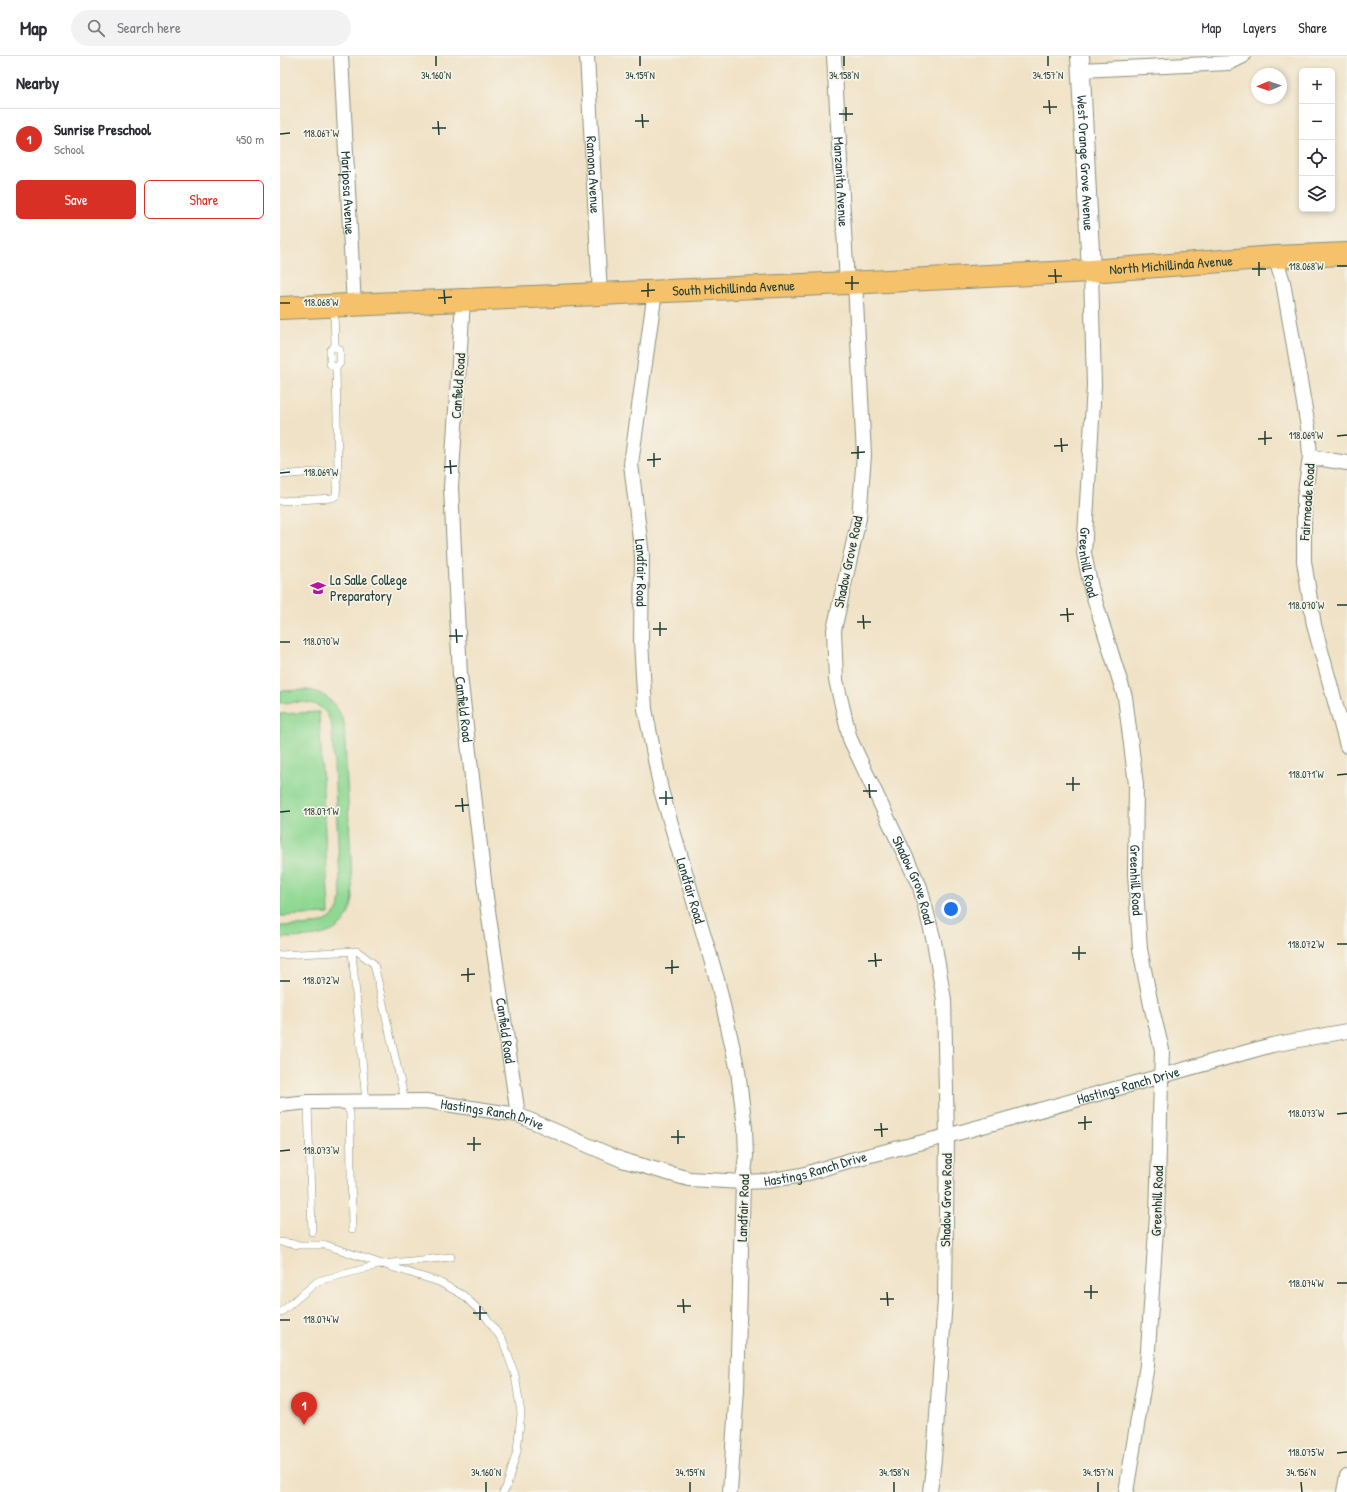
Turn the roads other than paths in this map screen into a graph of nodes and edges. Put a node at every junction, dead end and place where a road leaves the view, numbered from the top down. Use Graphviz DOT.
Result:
graph roads {
  1 [pos="341,56"];
  2 [pos="587,56"];
  3 [pos="834,56"];
  4 [pos="1243,56"];
  5 [pos="1080,63"];
  6 [pos="1347,254"];
  7 [pos="1275,257"];
  8 [pos="1091,271"];
  9 [pos="851,283"];
  10 [pos="655,291"];
  11 [pos="600,294"];
  12 [pos="463,300"];
  13 [pos="344,306"];
  14 [pos="280,308"];
  15 [pos="1310,457"];
  16 [pos="1347,463"];
  17 [pos="338,470"];
  18 [pos="280,474"];
  19 [pos="280,501"];
  20 [pos="1347,746"];
  21 [pos="352,952"];
  22 [pos="280,956"];
  23 [pos="1347,1031"];
  24 [pos="1162,1075"];
  25 [pos="404,1101"];
  26 [pos="308,1102"];
  27 [pos="345,1102"];
  28 [pos="366,1102"];
  29 [pos="280,1105"];
  30 [pos="518,1115"];
  31 [pos="947,1136"];
  32 [pos="743,1182"];
  33 [pos="352,1229"];
  34 [pos="312,1232"];
  35 [pos="280,1242"];
  36 [pos="451,1257"];
  37 [pos="382,1264"];
  38 [pos="280,1313"];
  39 [pos="1347,1476"];
  40 [pos="503,1492"];
  41 [pos="730,1492"];
  42 [pos="930,1492"];
  43 [pos="1126,1492"];
  44 [pos="1344,1492"];
  1 -- 13 [label="street, Mariposa Avenue"];
  2 -- 11 [label="street, Ramona Avenue"];
  3 -- 9 [label="street, Manzanita Avenue"];
  4 -- 5 [label="street"];
  5 -- 8 [label="street, West Orange Grove Avenue"];
  6 -- 7 [label="main road, North Michillinda Avenue"];
  7 -- 8 [label="main road, North Michillinda Avenue"];
  7 -- 15 [label="street, Fairmeade Road"];
  8 -- 9 [label="main road, South Michillinda Avenue"];
  8 -- 24 [label="street, Greenhill Road"];
  9 -- 10 [label="main road, South Michillinda Avenue"];
  9 -- 31 [label="street, Shadow Grove Road"];
  10 -- 11 [label="main road, South Michillinda Avenue"];
  10 -- 32 [label="street, Landfair Road"];
  11 -- 12 [label="main road, South Michillinda Avenue"];
  12 -- 13 [label="main road, South Michillinda Avenue"];
  12 -- 30 [label="street, Canfield Road"];
  13 -- 14 [label="main road, South Michillinda Avenue"];
  13 -- 17 [label="lane"];
  15 -- 16 [label="street"];
  15 -- 20 [label="street, Fairmeade Road"];
  17 -- 18 [label="lane"];
  17 -- 19 [label="lane"];
  21 -- 22 [label="lane"];
  21 -- 25 [label="lane"];
  21 -- 28 [label="lane"];
  23 -- 24 [label="street, Hastings Ranch Drive"];
  24 -- 31 [label="street, Hastings Ranch Drive"];
  24 -- 43 [label="street, Greenhill Road"];
  25 -- 28 [label="street, Hastings Ranch Drive"];
  25 -- 30 [label="street, Hastings Ranch Drive"];
  26 -- 27 [label="street, Hastings Ranch Drive"];
  26 -- 29 [label="street, Hastings Ranch Drive"];
  26 -- 34 [label="lane"];
  27 -- 28 [label="street, Hastings Ranch Drive"];
  27 -- 33 [label="lane"];
  30 -- 32 [label="street, Hastings Ranch Drive"];
  31 -- 32 [label="street, Hastings Ranch Drive"];
  31 -- 42 [label="street, Shadow Grove Road"];
  32 -- 41 [label="street, Landfair Road"];
  35 -- 37 [label="lane"];
  36 -- 37 [label="lane"];
  37 -- 38 [label="lane"];
  37 -- 40 [label="lane"];
  39 -- 44 [label="street"];
}
